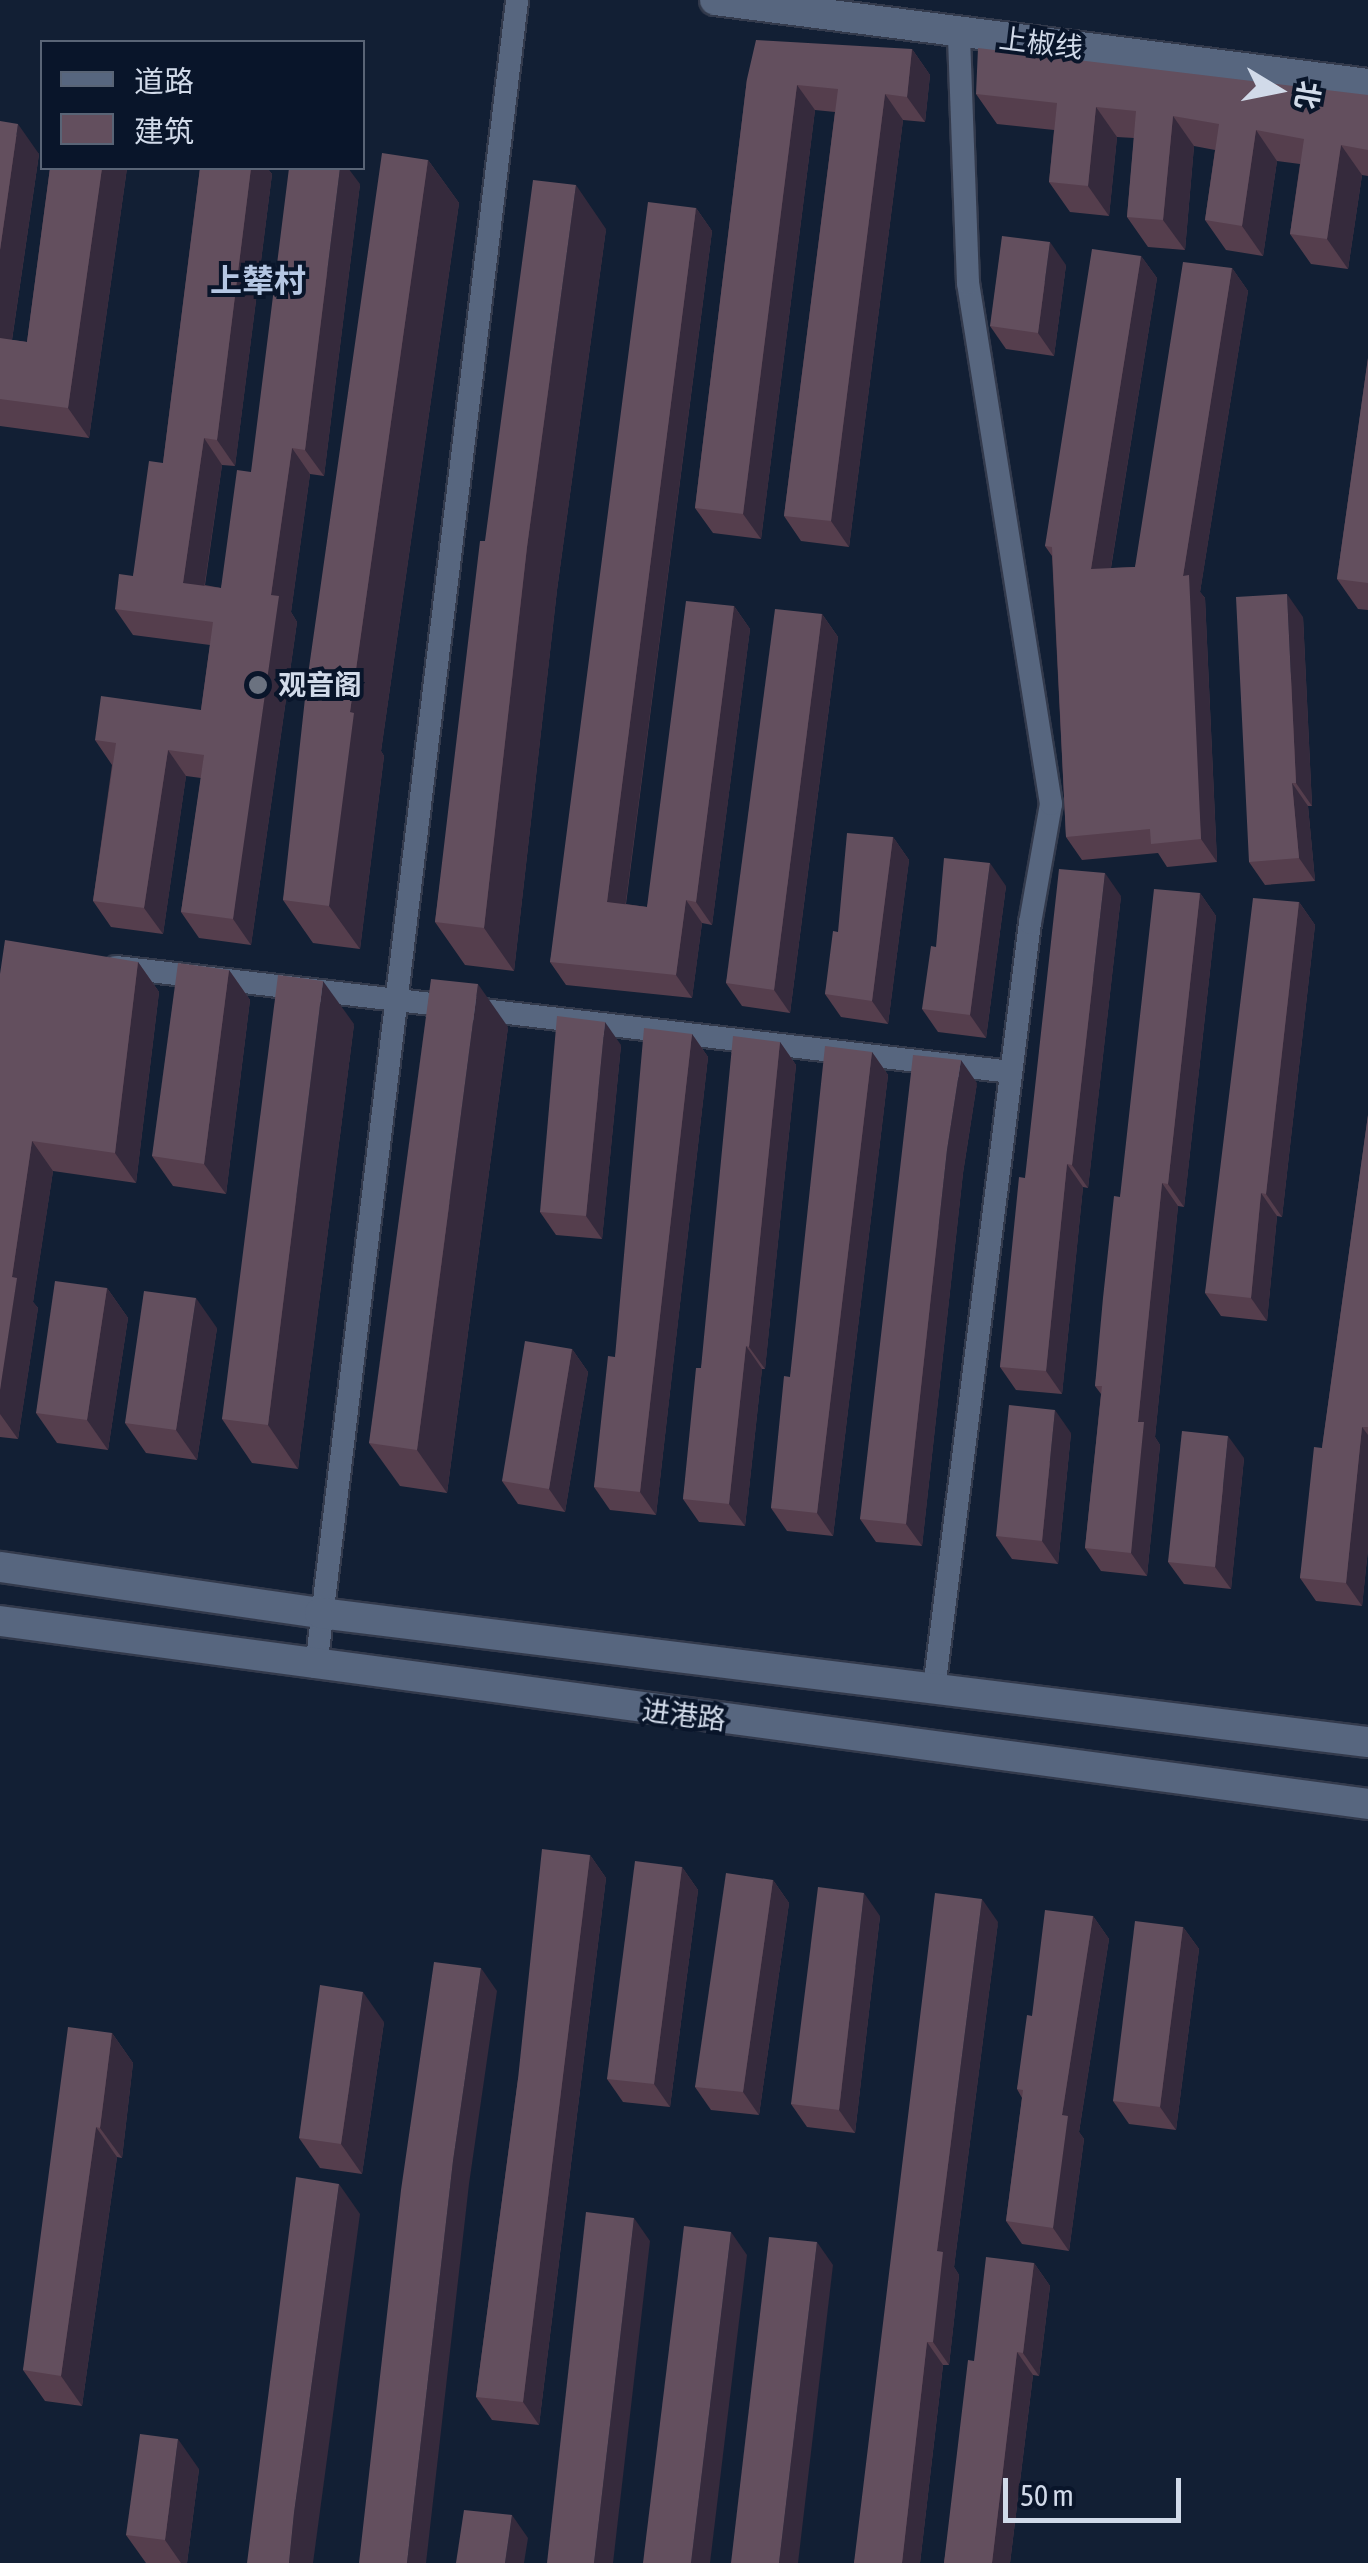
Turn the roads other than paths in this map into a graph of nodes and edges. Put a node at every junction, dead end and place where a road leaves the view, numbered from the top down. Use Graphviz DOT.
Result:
graph roads {
  1 [pos="518,0"];
  2 [pos="715,0"];
  3 [pos="959,33"];
  4 [pos="1368,84"];
  5 [pos="99,964"];
  6 [pos="395,1001"];
  7 [pos="1011,1072"];
  8 [pos="0,1567"];
  9 [pos="320,1613"];
  10 [pos="0,1621"];
  11 [pos="316,1666"];
  12 [pos="934,1689"];
  13 [pos="1368,1742"];
  14 [pos="1368,1804"];
  1 -- 6 [label="street"];
  2 -- 3 [label="main road, 上椒线"];
  3 -- 4 [label="main road, 上椒线"];
  3 -- 7 [label="street"];
  5 -- 6 [label="street"];
  6 -- 7 [label="street"];
  6 -- 9 [label="street"];
  7 -- 12 [label="street"];
  8 -- 9 [label="main road, 进港路"];
  9 -- 11 [label="street"];
  9 -- 12 [label="main road, 进港路"];
  10 -- 11 [label="main road, 进港路"];
  11 -- 14 [label="main road, 进港路"];
  12 -- 13 [label="main road, 进港路"];
}
